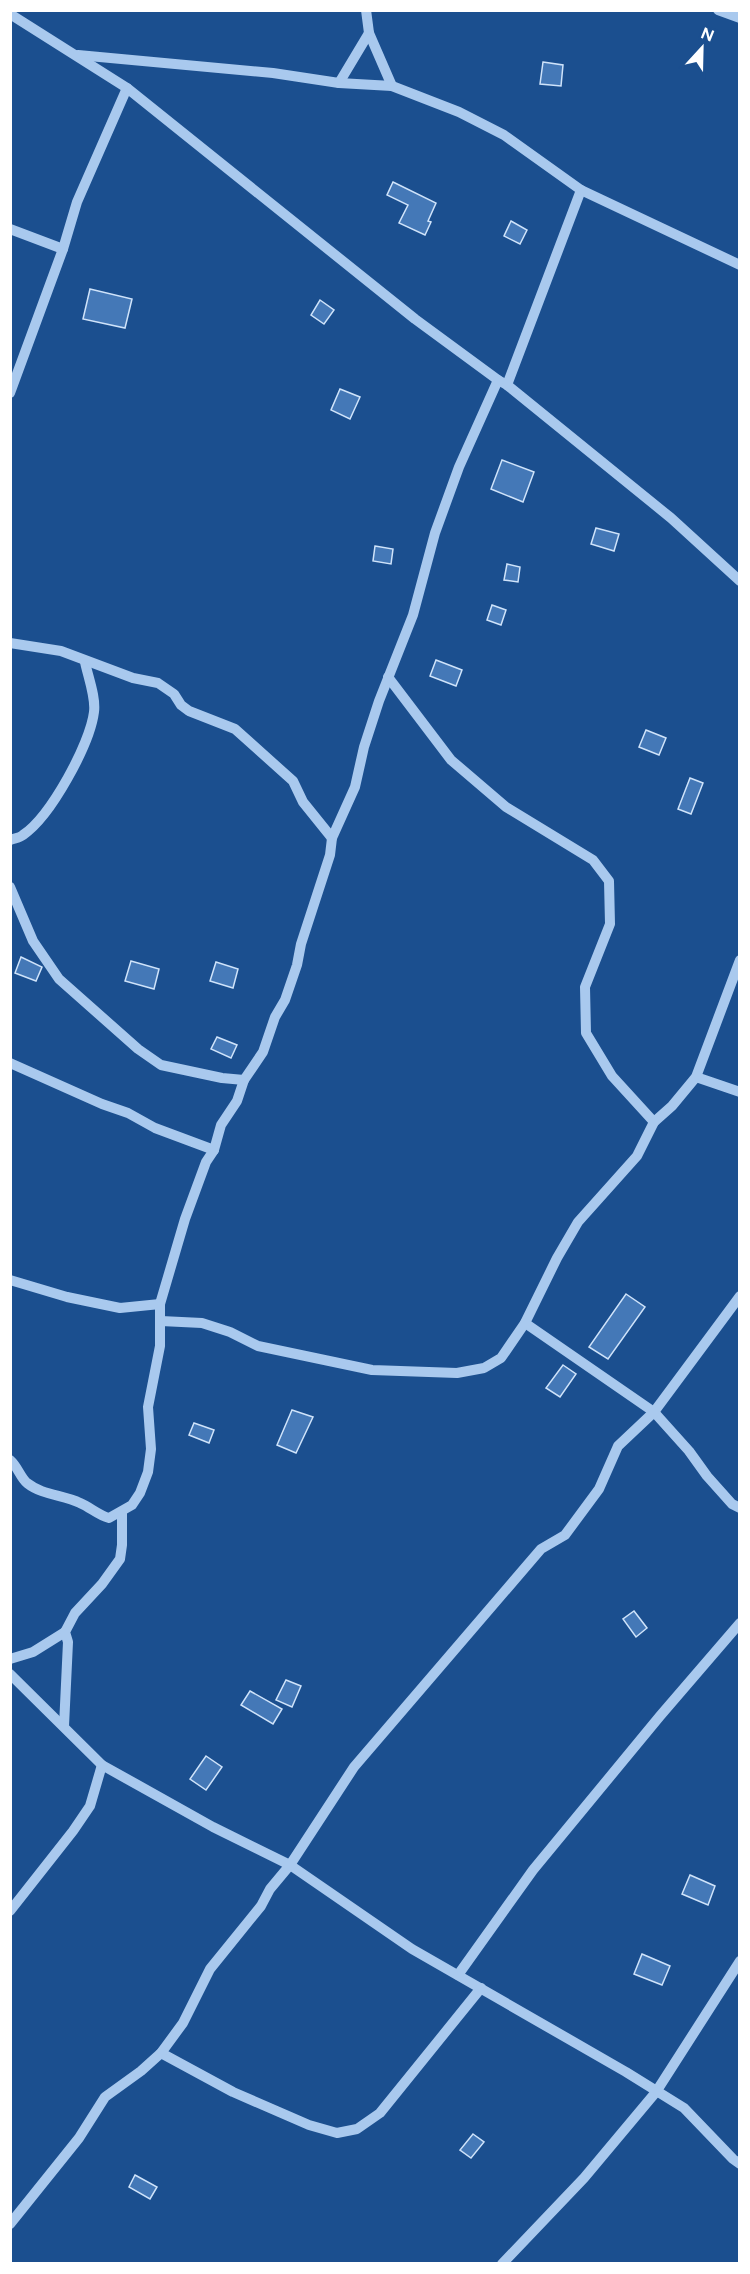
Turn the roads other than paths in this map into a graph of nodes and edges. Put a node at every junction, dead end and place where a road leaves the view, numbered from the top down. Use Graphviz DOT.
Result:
graph roads {
  1 [pos="366,10"];
  2 [pos="718,10"];
  3 [pos="10,14"];
  4 [pos="740,18"];
  5 [pos="369,33"];
  6 [pos="75,55"];
  7 [pos="339,83"];
  8 [pos="392,86"];
  9 [pos="127,88"];
  10 [pos="581,190"];
  11 [pos="10,229"];
  12 [pos="63,249"];
  13 [pos="740,265"];
  14 [pos="502,383"];
  15 [pos="10,393"];
  16 [pos="740,581"];
  17 [pos="10,643"];
  18 [pos="85,662"];
  19 [pos="388,677"];
  20 [pos="332,838"];
  21 [pos="10,840"];
  22 [pos="10,887"];
  23 [pos="740,960"];
  24 [pos="10,1064"];
  25 [pos="696,1077"];
  26 [pos="244,1080"];
  27 [pos="740,1092"];
  28 [pos="654,1122"];
  29 [pos="214,1150"];
  30 [pos="10,1280"];
  31 [pos="740,1296"];
  32 [pos="160,1304"];
  33 [pos="162,1321"];
  34 [pos="525,1323"];
  35 [pos="654,1412"];
  36 [pos="10,1461"];
  37 [pos="740,1508"];
  38 [pos="122,1512"];
  39 [pos="740,1623"];
  40 [pos="65,1632"];
  41 [pos="10,1659"];
  42 [pos="10,1674"];
  43 [pos="64,1726"];
  44 [pos="102,1765"];
  45 [pos="290,1865"];
  46 [pos="10,1911"];
  47 [pos="740,1961"];
  48 [pos="458,1975"];
  49 [pos="481,1988"];
  50 [pos="161,2053"];
  51 [pos="656,2092"];
  52 [pos="740,2164"];
  53 [pos="10,2224"];
  54 [pos="502,2264"];
  1 -- 5 [label="street"];
  2 -- 4 [label="street"];
  3 -- 6 [label="street"];
  5 -- 7 [label="street"];
  5 -- 8 [label="street"];
  6 -- 7 [label="street"];
  6 -- 9 [label="street"];
  7 -- 8 [label="street"];
  8 -- 10 [label="street"];
  9 -- 12 [label="street"];
  9 -- 14 [label="street"];
  10 -- 13 [label="street"];
  10 -- 14 [label="street"];
  11 -- 12 [label="street"];
  12 -- 15 [label="street"];
  14 -- 16 [label="street"];
  14 -- 19 [label="street"];
  17 -- 18 [label="street"];
  18 -- 20 [label="street"];
  18 -- 21 [label="street"];
  19 -- 20 [label="street"];
  19 -- 28 [label="street"];
  20 -- 26 [label="street"];
  22 -- 26 [label="street"];
  23 -- 25 [label="street"];
  24 -- 29 [label="street"];
  25 -- 27 [label="street"];
  25 -- 28 [label="street"];
  26 -- 29 [label="street"];
  28 -- 34 [label="street"];
  29 -- 32 [label="street"];
  30 -- 32 [label="street"];
  31 -- 35 [label="street"];
  32 -- 33 [label="street"];
  33 -- 34 [label="street"];
  33 -- 38 [label="street"];
  34 -- 35 [label="street"];
  35 -- 37 [label="street"];
  35 -- 45 [label="street"];
  36 -- 38 [label="street"];
  38 -- 40 [label="street"];
  39 -- 48 [label="street"];
  40 -- 41 [label="street"];
  40 -- 43 [label="street"];
  42 -- 43 [label="street"];
  43 -- 44 [label="street"];
  44 -- 45 [label="street"];
  44 -- 46 [label="street"];
  45 -- 48 [label="street"];
  45 -- 50 [label="street"];
  47 -- 51 [label="street"];
  48 -- 49 [label="street"];
  49 -- 50 [label="street"];
  49 -- 51 [label="street"];
  50 -- 53 [label="street"];
  51 -- 52 [label="street"];
  51 -- 54 [label="street"];
}
